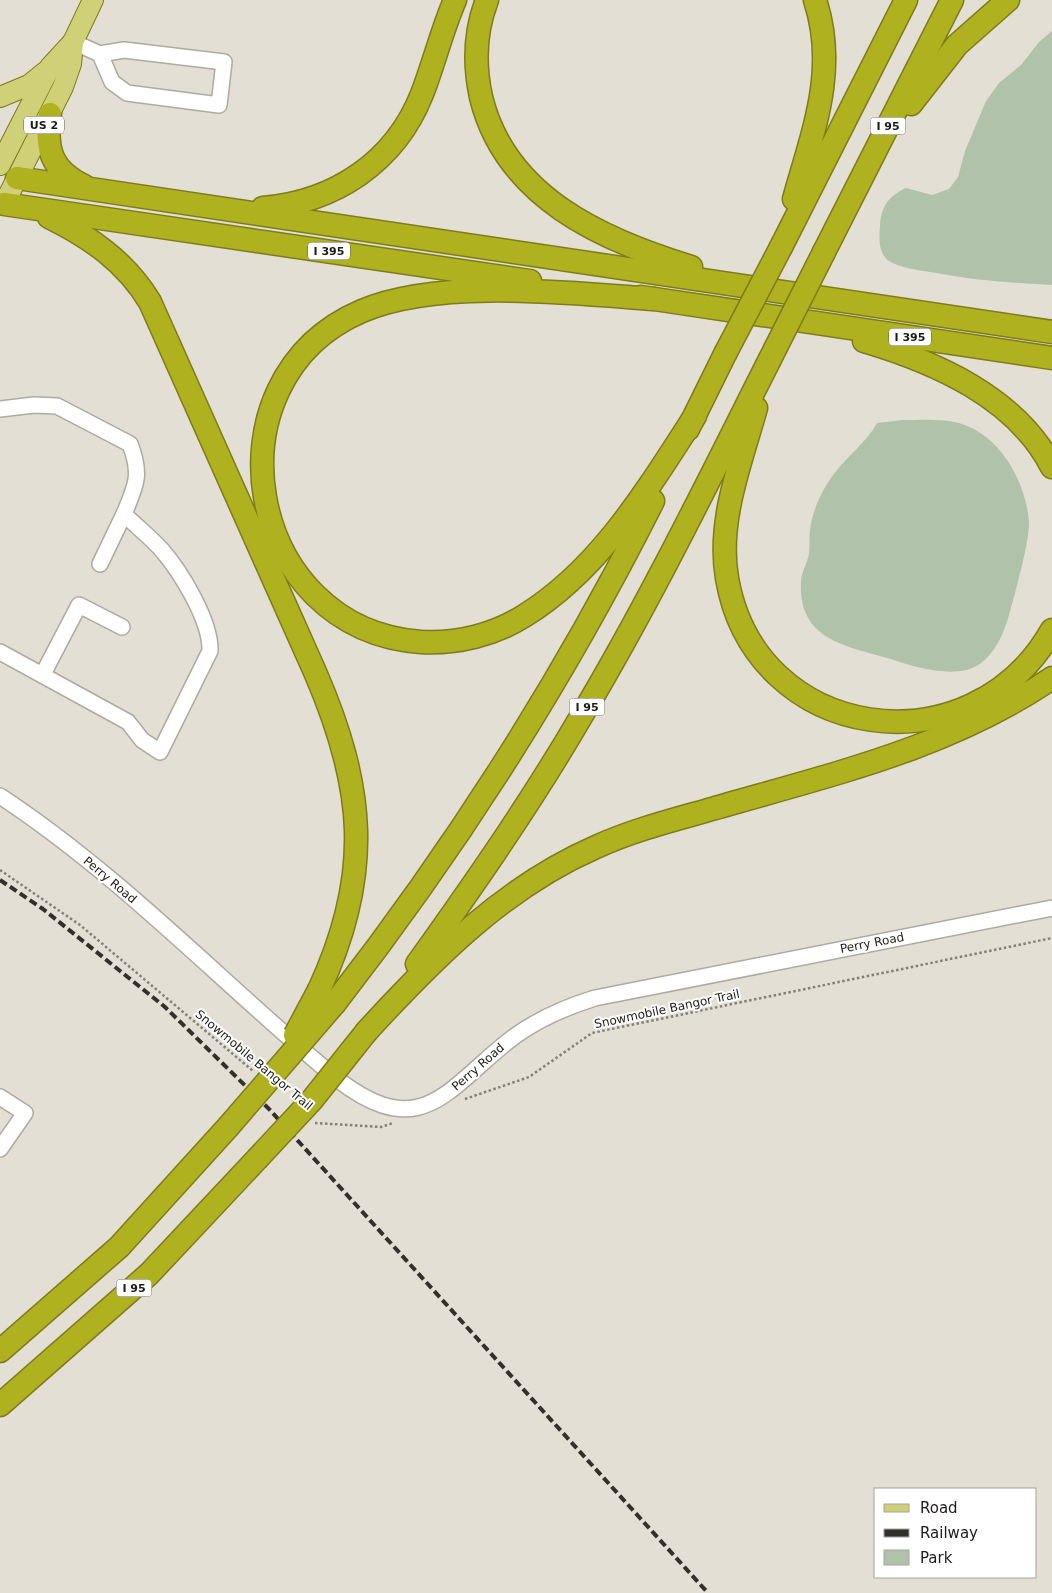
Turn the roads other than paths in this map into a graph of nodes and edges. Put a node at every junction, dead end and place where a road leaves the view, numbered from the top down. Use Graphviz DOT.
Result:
graph roads {
  1 [pos="93,0"];
  2 [pos="455,0"];
  3 [pos="486,0"];
  4 [pos="815,0"];
  5 [pos="906,0"];
  6 [pos="952,0"];
  7 [pos="1008,0"];
  8 [pos="73,42"];
  9 [pos="100,54"];
  10 [pos="50,67"];
  11 [pos="0,97"];
  12 [pos="50,114"];
  13 [pos="6,173"];
  14 [pos="864,173"];
  15 [pos="94,190"];
  16 [pos="1,207"];
  17 [pos="30,208"];
  18 [pos="222,209"];
  19 [pos="781,247"];
  20 [pos="781,292"];
  21 [pos="654,299"];
  22 [pos="898,309"];
  23 [pos="769,316"];
  24 [pos="1052,316"];
  25 [pos="1052,332"];
  26 [pos="1052,358"];
  27 [pos="769,361"];
  28 [pos="0,409"];
  29 [pos="695,416"];
  30 [pos="1052,467"];
  31 [pos="124,514"];
  32 [pos="100,564"];
  33 [pos="122,627"];
  34 [pos="1052,630"];
  35 [pos="0,652"];
  36 [pos="43,674"];
  37 [pos="1052,678"];
  38 [pos="0,796"];
  39 [pos="1052,908"];
  40 [pos="327,997"];
  41 [pos="367,1031"];
  42 [pos="0,1096"];
  43 [pos="0,1149"];
  44 [pos="0,1351"];
  45 [pos="0,1405"];
  1 -- 8 [label="main road, US 2"];
  2 -- 18 [label="highway"];
  3 -- 20 [label="highway"];
  4 -- 19 [label="highway"];
  5 -- 19 [label="highway"];
  6 -- 14 [label="highway, I 95"];
  7 -- 14 [label="highway"];
  8 -- 9 [label="street"];
  8 -- 10 [label="main road, US 2"];
  8 -- 12 [label="main road, US 2"];
  9 -- 9 [label="street"];
  10 -- 11 [label="main road, US 2"];
  10 -- 13 [label="main road"];
  12 -- 13 [label="main road, US 2"];
  12 -- 15 [label="highway"];
  13 -- 15 [label="highway, I 395"];
  13 -- 16 [label="main road, US 2"];
  14 -- 27 [label="highway, I 95, bridge"];
  15 -- 18 [label="highway, I 395"];
  16 -- 17 [label="highway, I 395"];
  17 -- 21 [label="highway, I 395"];
  17 -- 40 [label="highway"];
  18 -- 20 [label="highway, I 395"];
  19 -- 29 [label="highway, bridge"];
  20 -- 22 [label="highway, I 395"];
  21 -- 23 [label="highway, I 395"];
  21 -- 29 [label="highway"];
  22 -- 24 [label="highway"];
  22 -- 25 [label="highway, I 395"];
  23 -- 26 [label="highway, I 395"];
  23 -- 30 [label="highway"];
  27 -- 34 [label="highway"];
  27 -- 41 [label="highway, I 95"];
  28 -- 31 [label="street"];
  29 -- 40 [label="highway"];
  31 -- 32 [label="street"];
  31 -- 36 [label="street"];
  33 -- 36 [label="street"];
  35 -- 36 [label="street"];
  37 -- 41 [label="highway"];
  38 -- 39 [label="street, Perry Road"];
  40 -- 44 [label="highway, bridge"];
  41 -- 45 [label="highway, I 95, bridge"];
  42 -- 43 [label="street"];
}
